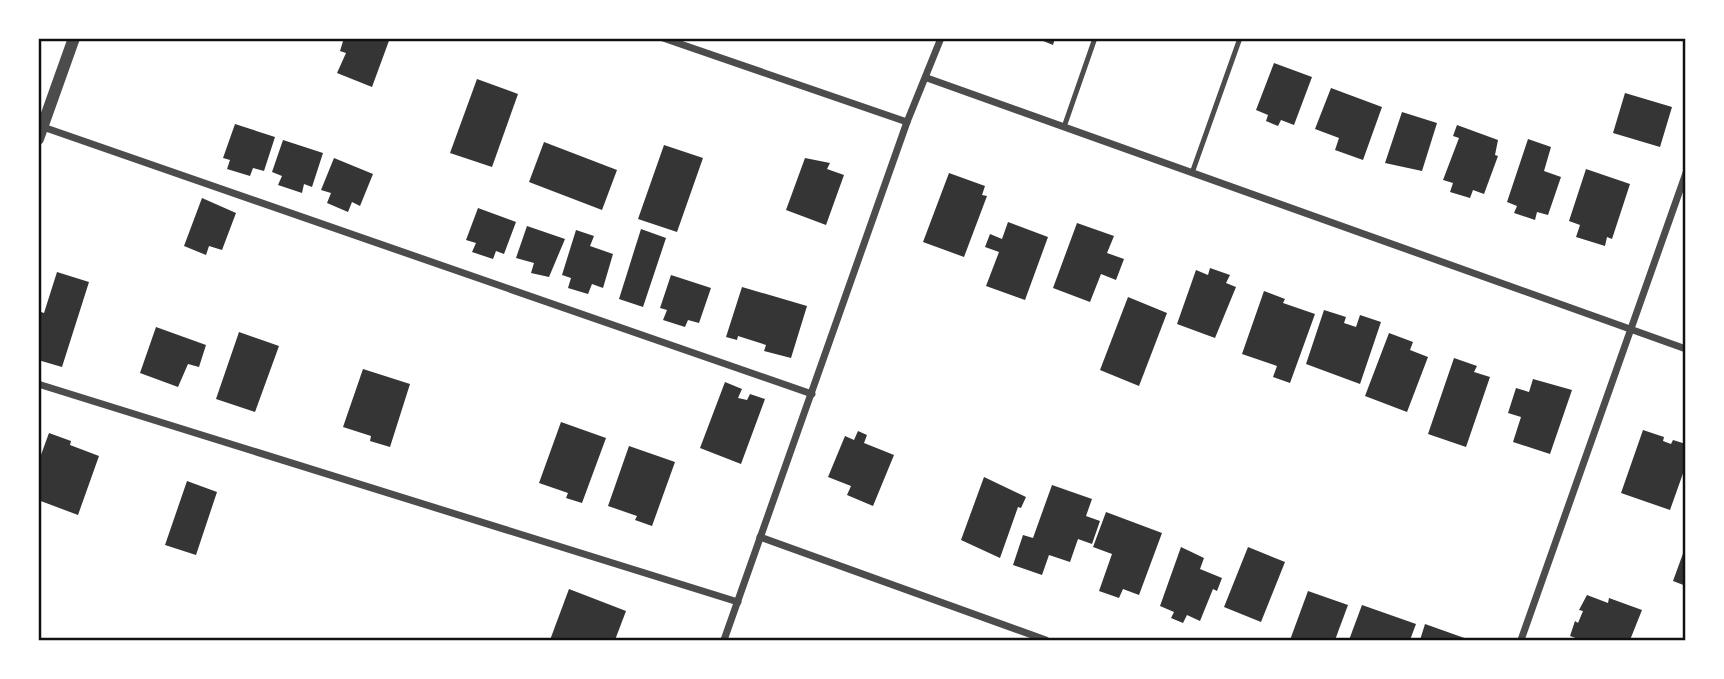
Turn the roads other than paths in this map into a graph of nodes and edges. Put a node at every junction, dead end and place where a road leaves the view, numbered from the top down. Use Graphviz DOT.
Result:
graph roads {
  1 [pos="74,38"];
  2 [pos="663,38"];
  3 [pos="942,38"];
  4 [pos="1095,38"];
  5 [pos="1240,38"];
  6 [pos="928,78"];
  7 [pos="907,122"];
  8 [pos="1064,127"];
  9 [pos="41,133"];
  10 [pos="1192,173"];
  11 [pos="1685,173"];
  12 [pos="1630,330"];
  13 [pos="1685,349"];
  14 [pos="38,384"];
  15 [pos="812,394"];
  16 [pos="760,537"];
  17 [pos="738,602"];
  18 [pos="724,640"];
  19 [pos="1046,640"];
  20 [pos="1521,640"];
  1 -- 9 [label="street"];
  2 -- 7 [label="street"];
  3 -- 6 [label="street"];
  4 -- 8 [label="lane"];
  5 -- 10 [label="lane"];
  6 -- 7 [label="street"];
  6 -- 8 [label="street"];
  7 -- 15 [label="street"];
  8 -- 10 [label="street"];
  9 -- 15 [label="street"];
  10 -- 12 [label="street"];
  11 -- 12 [label="street"];
  12 -- 13 [label="street"];
  12 -- 20 [label="street"];
  14 -- 17 [label="street"];
  15 -- 16 [label="street"];
  16 -- 17 [label="street"];
  16 -- 19 [label="street"];
  17 -- 18 [label="street"];
}
